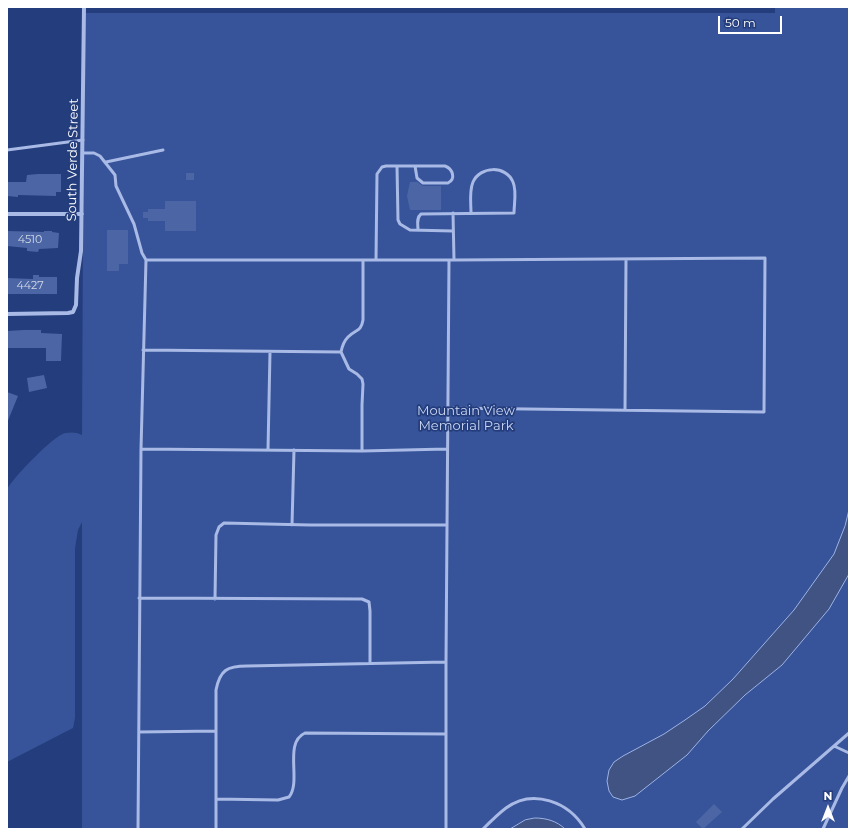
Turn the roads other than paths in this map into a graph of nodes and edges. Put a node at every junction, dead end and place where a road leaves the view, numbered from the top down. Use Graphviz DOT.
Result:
graph roads {
  1 [pos="84,7"];
  2 [pos="83,140"];
  3 [pos="7,150"];
  4 [pos="162,150"];
  5 [pos="83,153"];
  6 [pos="106,162"];
  7 [pos="397,166"];
  8 [pos="415,166"];
  9 [pos="453,213"];
  10 [pos="471,213"];
  11 [pos="7,214"];
  12 [pos="82,214"];
  13 [pos="418,230"];
  14 [pos="453,231"];
  15 [pos="626,259"];
  16 [pos="146,260"];
  17 [pos="363,260"];
  18 [pos="376,260"];
  19 [pos="449,260"];
  20 [pos="454,260"];
  21 [pos="7,314"];
  22 [pos="143,350"];
  23 [pos="270,352"];
  24 [pos="340,352"];
  25 [pos="448,408"];
  26 [pos="625,410"];
  27 [pos="141,449"];
  28 [pos="447,449"];
  29 [pos="268,450"];
  30 [pos="294,450"];
  31 [pos="362,451"];
  32 [pos="292,525"];
  33 [pos="447,525"];
  34 [pos="140,598"];
  35 [pos="215,599"];
  36 [pos="446,662"];
  37 [pos="370,664"];
  38 [pos="216,731"];
  39 [pos="138,732"];
  40 [pos="849,733"];
  41 [pos="446,734"];
  42 [pos="834,746"];
  43 [pos="849,753"];
  44 [pos="849,776"];
  45 [pos="216,799"];
  46 [pos="138,829"];
  47 [pos="216,829"];
  48 [pos="446,829"];
  49 [pos="483,829"];
  50 [pos="585,829"];
  51 [pos="742,829"];
  52 [pos="823,829"];
  1 -- 2 [label="street, South Verde Street"];
  2 -- 3 [label="lane"];
  2 -- 5 [label="street, South Verde Street"];
  4 -- 6 [label="lane"];
  5 -- 6 [label="lane"];
  5 -- 12 [label="street, South Verde Street"];
  6 -- 16 [label="lane"];
  7 -- 8 [label="lane"];
  7 -- 13 [label="lane"];
  7 -- 18 [label="lane"];
  8 -- 8 [label="lane"];
  9 -- 10 [label="lane"];
  9 -- 13 [label="lane"];
  9 -- 14 [label="lane"];
  10 -- 10 [label="lane"];
  11 -- 12 [label="street"];
  12 -- 21 [label="street, South Verde Street"];
  13 -- 14 [label="lane"];
  14 -- 20 [label="lane"];
  15 -- 20 [label="lane"];
  15 -- 26 [label="lane"];
  15 -- 26 [label="lane"];
  16 -- 17 [label="lane"];
  16 -- 22 [label="lane"];
  17 -- 18 [label="lane"];
  17 -- 24 [label="lane"];
  18 -- 19 [label="lane"];
  19 -- 20 [label="lane"];
  19 -- 25 [label="lane"];
  22 -- 23 [label="lane"];
  22 -- 27 [label="lane"];
  23 -- 24 [label="lane"];
  23 -- 29 [label="lane"];
  24 -- 31 [label="lane"];
  25 -- 26 [label="lane"];
  25 -- 28 [label="lane"];
  27 -- 29 [label="lane"];
  27 -- 34 [label="lane"];
  28 -- 31 [label="lane"];
  28 -- 33 [label="lane"];
  29 -- 30 [label="lane"];
  30 -- 31 [label="lane"];
  30 -- 32 [label="lane"];
  32 -- 33 [label="lane"];
  32 -- 35 [label="lane"];
  33 -- 36 [label="lane"];
  34 -- 35 [label="lane"];
  34 -- 39 [label="lane"];
  35 -- 37 [label="lane"];
  36 -- 37 [label="lane"];
  36 -- 41 [label="lane"];
  37 -- 38 [label="lane"];
  38 -- 39 [label="lane"];
  38 -- 45 [label="lane"];
  39 -- 46 [label="lane"];
  40 -- 42 [label="lane"];
  41 -- 45 [label="lane"];
  41 -- 48 [label="lane"];
  42 -- 43 [label="lane"];
  42 -- 51 [label="lane"];
  44 -- 52 [label="lane"];
  45 -- 47 [label="lane"];
  49 -- 50 [label="lane"];
}
